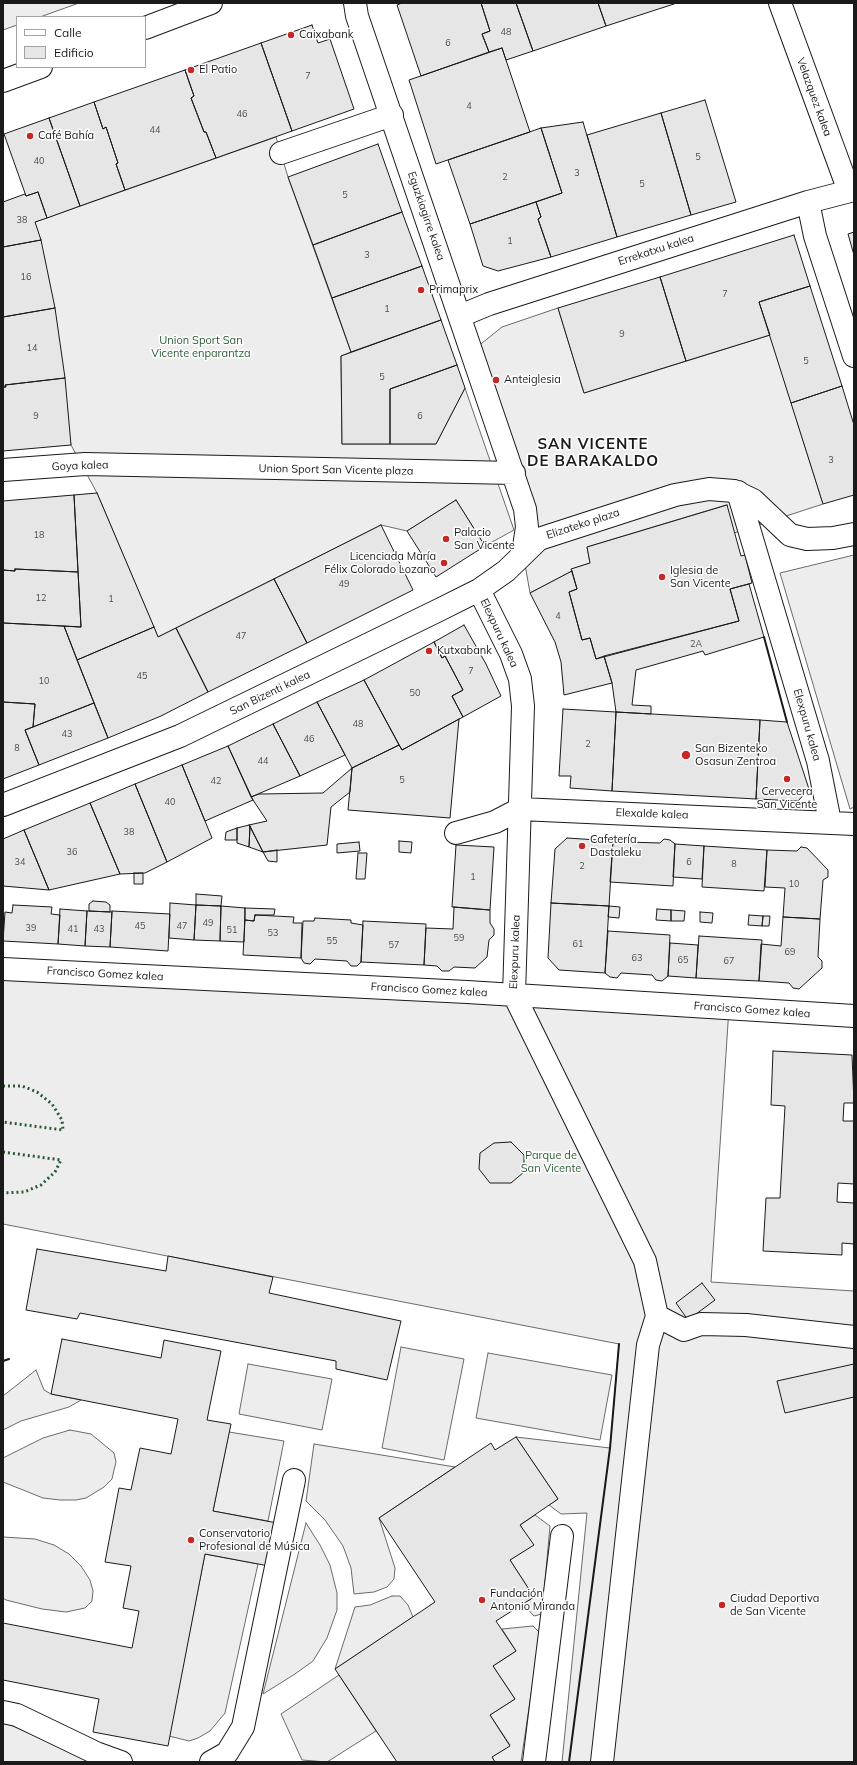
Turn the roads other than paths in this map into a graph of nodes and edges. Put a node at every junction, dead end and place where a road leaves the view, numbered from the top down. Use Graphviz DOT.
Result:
graph roads {
  1 [pos="211,3"];
  2 [pos="338,3"];
  3 [pos="780,3"];
  4 [pos="356,9"];
  5 [pos="146,28"];
  6 [pos="38,68"];
  7 [pos="3,81"];
  8 [pos="392,115"];
  9 [pos="281,153"];
  10 [pos="851,191"];
  11 [pos="808,202"];
  12 [pos="460,316"];
  13 [pos="854,356"];
  14 [pos="158,466"];
  15 [pos="3,470"];
  16 [pos="514,473"];
  17 [pos="738,492"];
  18 [pos="854,534"];
  19 [pos="523,553"];
  20 [pos="479,590"];
  21 [pos="3,805"];
  22 [pos="520,808"];
  23 [pos="830,822"];
  24 [pos="854,824"];
  25 [pos="456,833"];
  26 [pos="3,969"];
  27 [pos="514,995"];
  28 [pos="854,1016"];
  29 [pos="657,1316"];
  30 [pos="854,1337"];
  31 [pos="294,1480"];
  32 [pos="562,1536"];
  33 [pos="3,1712"];
  34 [pos="223,1759"];
  35 [pos="121,1762"];
  36 [pos="534,1762"];
  37 [pos="602,1762"];
  1 -- 5 [label="street"];
  2 -- 4 [label="street, Eguzkiagirre kalea"];
  3 -- 10 [label="street, Velazquez kalea"];
  4 -- 8 [label="street, Eguzkiagirre kalea"];
  6 -- 7 [label="street"];
  8 -- 9 [label="street"];
  8 -- 12 [label="street, Eguzkiagirre kalea"];
  10 -- 11 [label="street, Errekatxu kalea"];
  11 -- 12 [label="street, Errekatxu kalea"];
  11 -- 13 [label="street"];
  12 -- 16 [label="street"];
  14 -- 15 [label="street, Goya kalea"];
  14 -- 16 [label="street, Union Sport San Vicente plaza"];
  16 -- 19 [label="street"];
  17 -- 18 [label="street, Elizateko plaza"];
  17 -- 19 [label="street, Elizateko plaza"];
  17 -- 23 [label="street, Elexpuru kalea"];
  19 -- 20 [label="street, San Bizenti kalea"];
  20 -- 21 [label="street, San Bizenti kalea"];
  20 -- 22 [label="street, Elexpuru kalea"];
  22 -- 23 [label="street, Elexalde kalea"];
  22 -- 25 [label="street"];
  22 -- 27 [label="street, Elexpuru kalea"];
  23 -- 24 [label="street, Elexalde kalea"];
  26 -- 27 [label="street, Francisco Gomez kalea"];
  27 -- 28 [label="street, Francisco Gomez kalea"];
  27 -- 29 [label="street, Elexpuru kalea"];
  29 -- 30 [label="street"];
  29 -- 37 [label="street"];
  31 -- 34 [label="street"];
  32 -- 36 [label="street"];
  33 -- 35 [label="street"];
}
